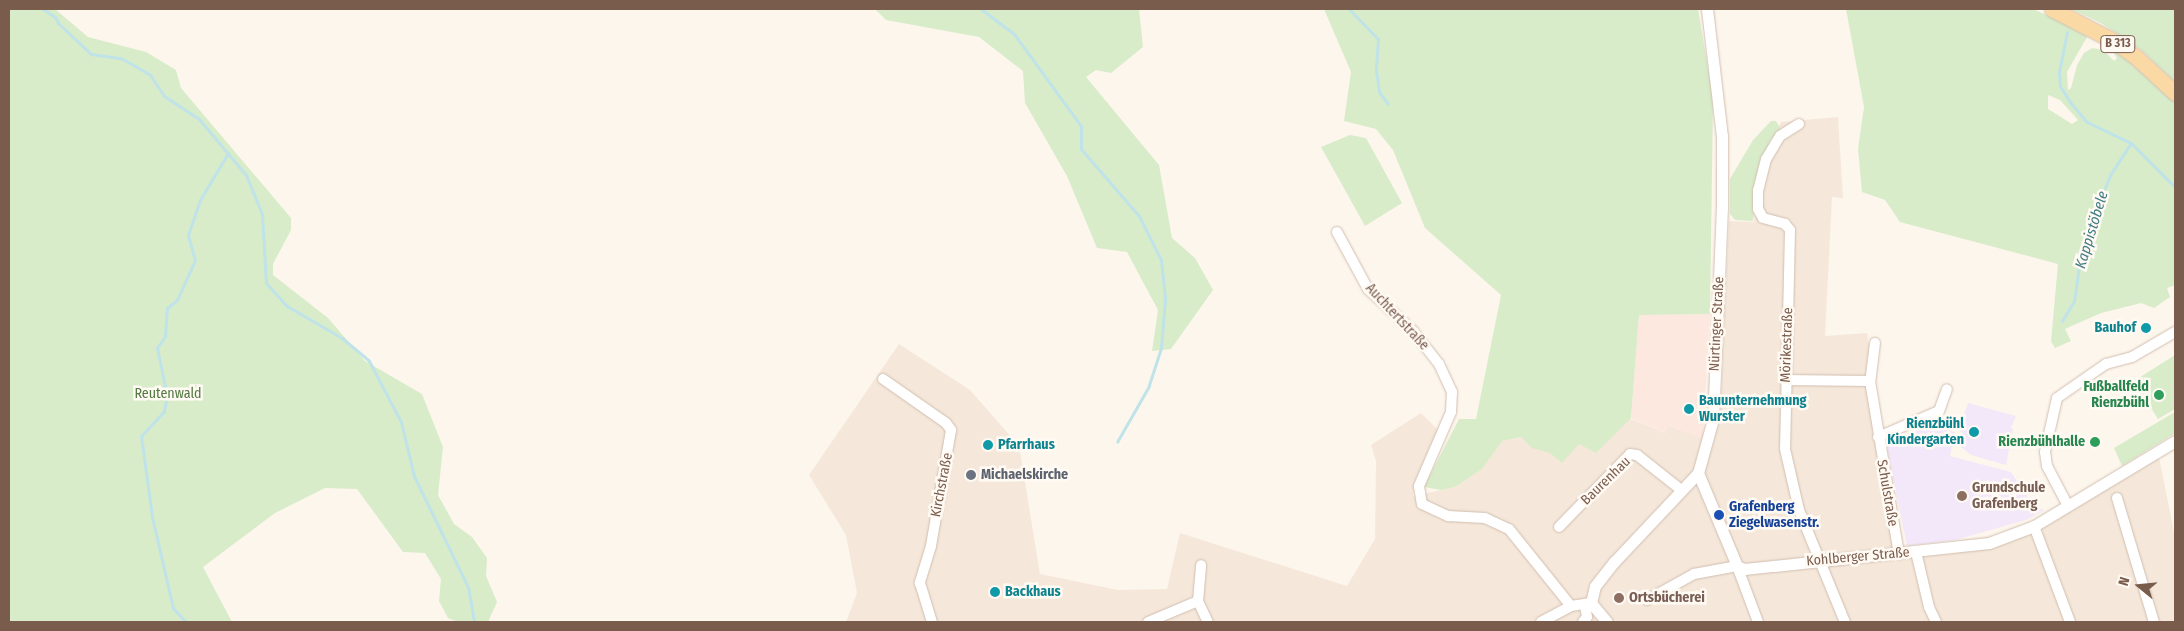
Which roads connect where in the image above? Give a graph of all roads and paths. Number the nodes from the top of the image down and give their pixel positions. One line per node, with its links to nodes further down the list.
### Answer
1 (1706, 9): 14 (street, Nürtinger Straße)
2 (2052, 9): 3 (main road, B 313)
3 (2175, 93)
4 (1799, 124): 9 (street, Mörikestraße)
5 (1337, 232): 28 (street, Auchtertstraße)
6 (2175, 332): 17 (street)
7 (1875, 343): 10 (street, Schulstraße)
8 (883, 379): 29 (street, Kirchstraße)
9 (1786, 380): 10 (street); 22 (street, Mörikestraße)
10 (1870, 381): 12 (street, Schulstraße)
11 (1947, 389): 12 (street)
12 (1878, 437): 21 (street, Schulstraße)
13 (2175, 441): 17 (street, Kohlberger Straße)
14 (1698, 472): 15 (street); 24 (street)
15 (1680, 489): 19 (street, Baurenhau); 27 (street)
16 (2117, 498): 39 (street)
17 (2068, 506): 18 (street, Kohlberger Straße)
18 (2034, 526): 20 (street, Kohlberger Straße); 38 (street)
19 (1559, 527)
20 (1916, 552): 21 (street, Kohlberger Straße); 37 (street)
21 (1898, 554): 22 (street, Kohlberger Straße)
22 (1820, 561): 24 (street, Kohlberger Straße); 36 (street, Mörikestraße)
23 (1201, 565): 26 (street)
24 (1737, 566): 25 (street, Kohlberger Straße); 35 (street)
25 (1647, 600)
26 (1198, 601): 30 (street); 31 (street)
27 (1588, 605): 28 (street); 33 (street); 34 (street)
28 (1571, 606): 32 (street)
29 (932, 622)
30 (1148, 622)
31 (1208, 622)
32 (1541, 622)
33 (1583, 622)
34 (1607, 622)
35 (1758, 622)
36 (1845, 622)
37 (1936, 622)
38 (2070, 622)
39 (2154, 622)

